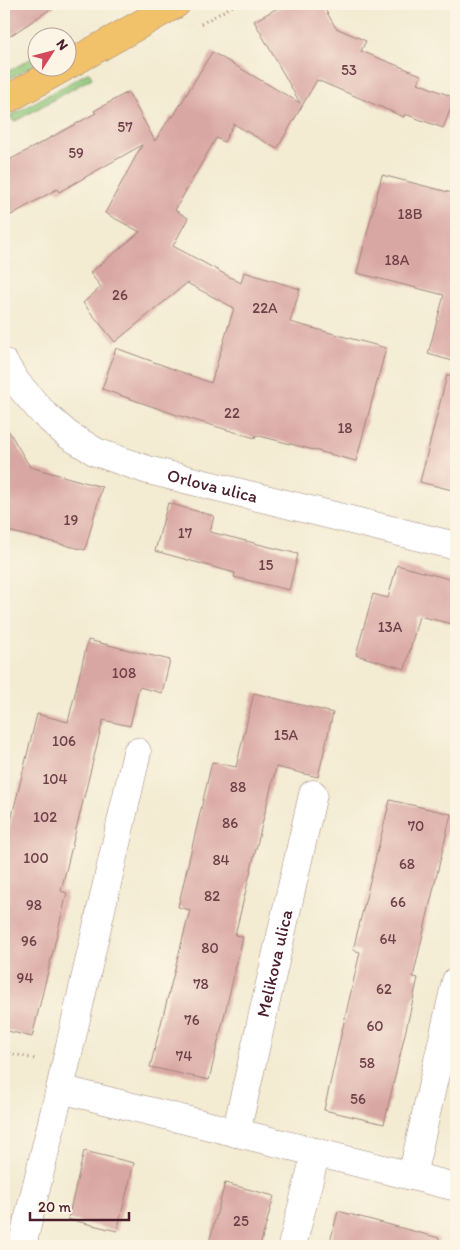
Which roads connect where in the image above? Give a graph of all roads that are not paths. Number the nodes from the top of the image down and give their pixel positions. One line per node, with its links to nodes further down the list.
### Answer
1 (176, 4): 2 (main road)
2 (78, 59)
3 (45, 78): 4 (main road)
4 (4, 101)
5 (4, 363): 6 (street, Orlova ulica)
6 (456, 546)
7 (137, 752): 10 (street)
8 (313, 794): 11 (street, Melikova ulica)
9 (456, 981): 13 (street)
10 (60, 1089): 11 (street); 15 (street)
11 (236, 1133): 12 (street)
12 (316, 1152): 13 (street); 16 (street)
13 (412, 1176): 14 (street)
14 (456, 1187)
15 (22, 1246)
16 (292, 1246)

